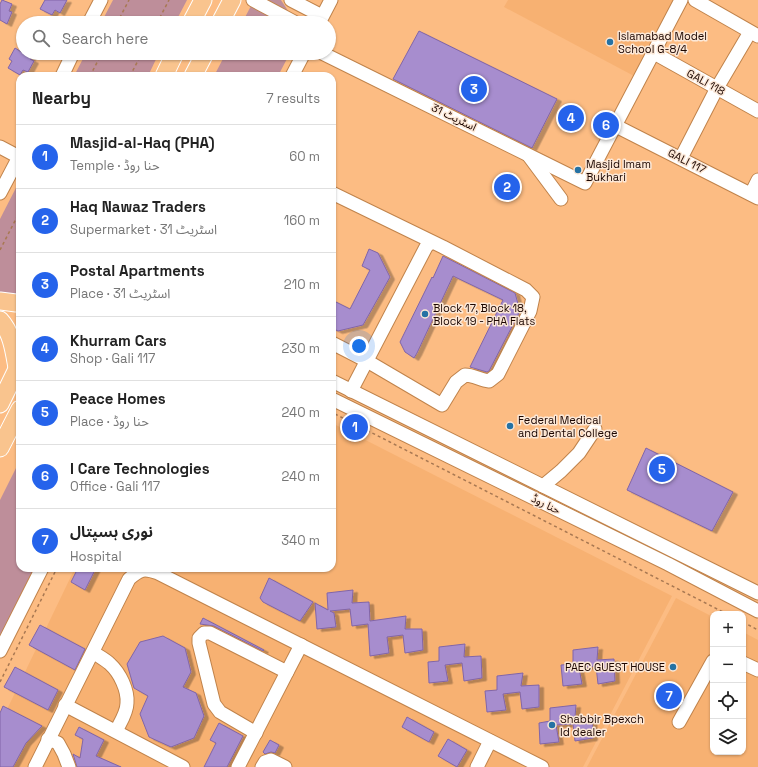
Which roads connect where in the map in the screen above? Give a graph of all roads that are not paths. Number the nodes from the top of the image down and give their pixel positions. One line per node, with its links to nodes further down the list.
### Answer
1 (101, 0): 9 (street)
2 (202, 0): 10 (main road)
3 (232, 0): 11 (main road)
4 (254, 0): 12 (street)
5 (291, 0): 13 (street)
6 (331, 0): 14 (street)
7 (681, 0): 16 (street)
8 (695, 0): 15 (street)
9 (93, 16)
10 (194, 16)
11 (224, 16)
12 (283, 16)
13 (315, 16)
14 (323, 16)
15 (754, 34): 26 (street)
16 (654, 53): 26 (street, GALI 118); 28 (street)
17 (70, 60): 22 (street)
18 (172, 60): 23 (main road)
19 (201, 60): 24 (main road)
20 (300, 60): 25 (street)
21 (336, 60): 30 (street, اسٹریٹ 31)
22 (64, 72)
23 (166, 72)
24 (195, 72)
25 (294, 72)
26 (717, 88): 27 (street, GALI 118); 32 (street)
27 (758, 111)
28 (616, 126): 30 (street, اسٹریٹ 31); 32 (street, GALI 117)
29 (0, 147): 31 (street)
30 (527, 153): 38 (street)
31 (16, 155)
32 (681, 158): 37 (street, GALI 117)
33 (16, 162): 35 (street)
34 (758, 180): 37 (street)
35 (0, 194)
36 (336, 195): 39 (street)
37 (754, 196)
38 (561, 199)
39 (431, 242): 45 (street); 45 (street)
40 (0, 301): 41 (main road)
41 (16, 303)
42 (0, 320): 44 (main road)
43 (336, 345): 45 (street)
44 (16, 355)
45 (367, 361): 48 (street)
46 (16, 372): 50 (main road)
47 (336, 383): 48 (street, حنا روڈ)
48 (351, 391): 54 (street, حنا روڈ)
49 (336, 401): 56 (street, حنا روڈ)
50 (0, 404)
51 (16, 417): 53 (main road)
52 (595, 429): 55 (street)
53 (0, 448)
54 (519, 474): 55 (street, حنا روڈ); 56 (street)
55 (542, 486): 60 (street, حنا روڈ)
56 (512, 487): 61 (street, حنا روڈ)
57 (40, 572): 63 (street)
58 (137, 572): 64 (street)
59 (154, 572): 62 (street)
60 (758, 593)
61 (758, 611)
62 (301, 645): 68 (street); 74 (street)
63 (0, 651)
64 (93, 652): 69 (street); 71 (street)
65 (746, 664): 67 (street)
66 (710, 666): 70 (street)
67 (758, 670)
68 (287, 672): 72 (street); 72 (street)
69 (65, 705): 71 (street); 73 (street)
70 (679, 722)
71 (116, 732): 77 (street)
72 (256, 733): 78 (street)
73 (48, 739): 75 (street); 76 (street)
74 (490, 741): 81 (street); 82 (street)
75 (35, 767)
76 (69, 767)
77 (183, 767)
78 (238, 767)
79 (262, 767): 80 (street)
80 (285, 767)
81 (477, 767)
82 (542, 767)

